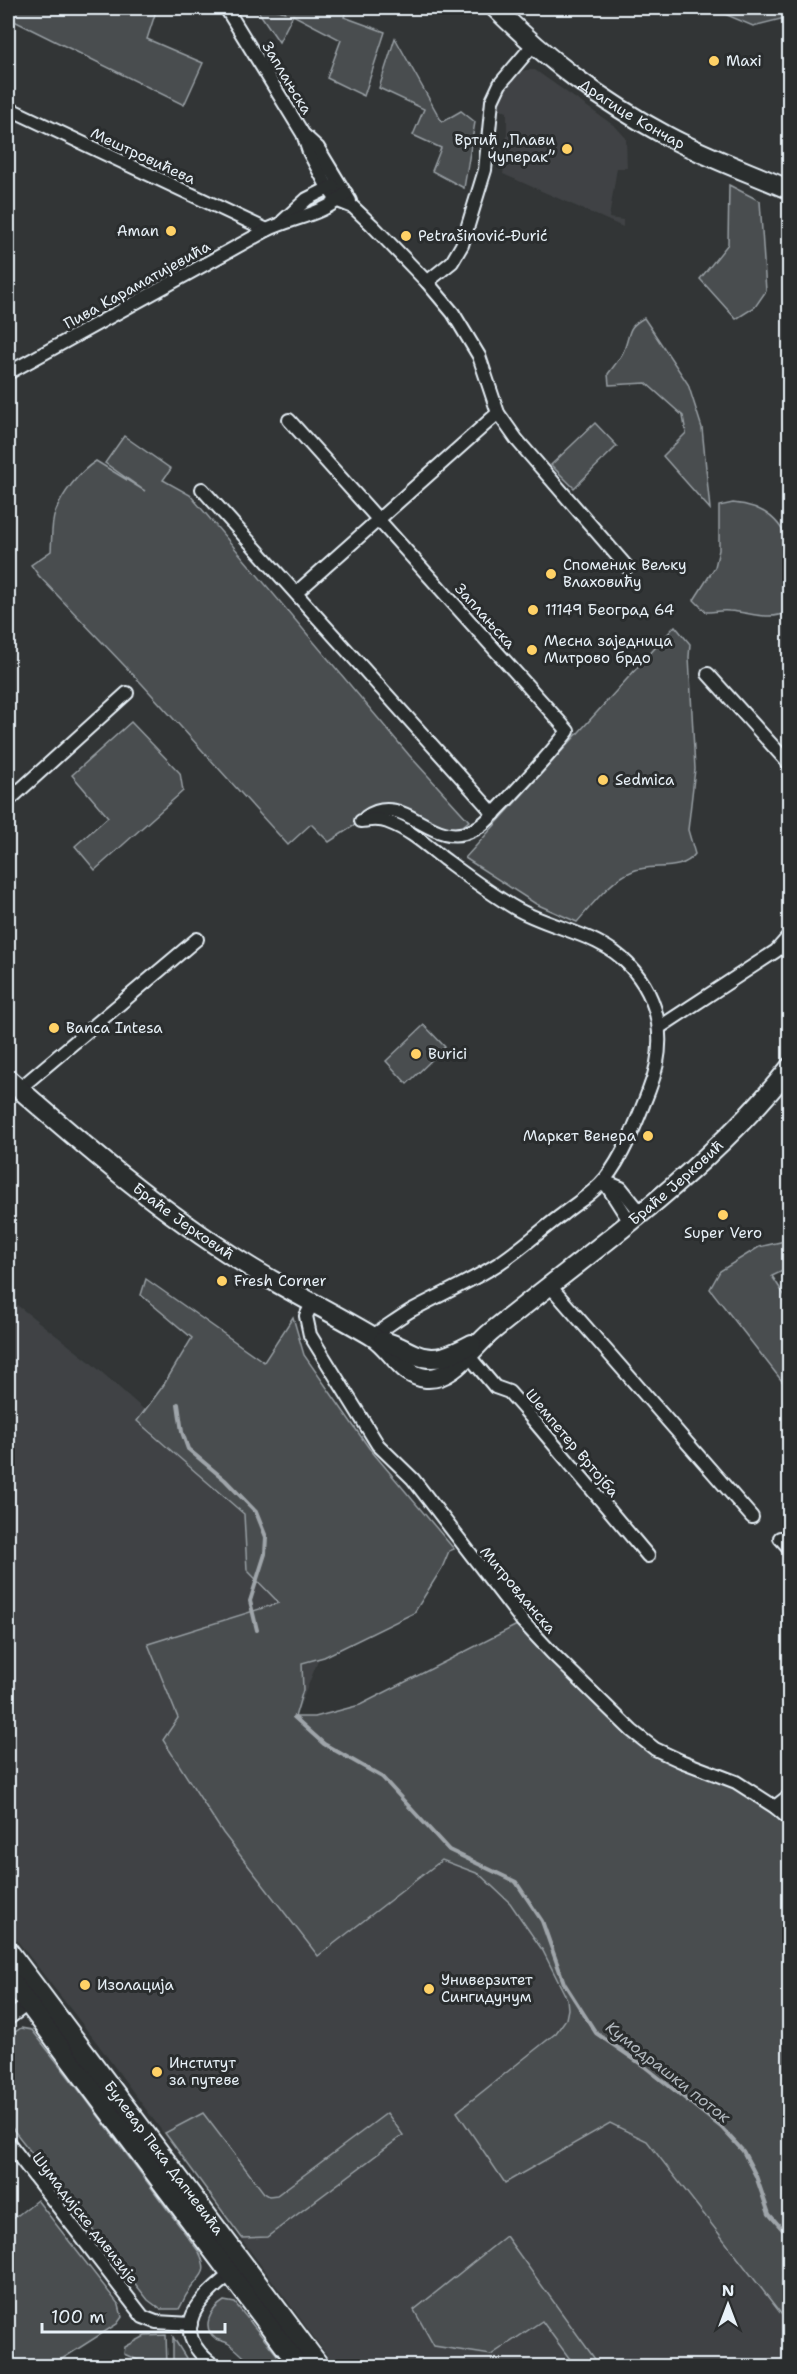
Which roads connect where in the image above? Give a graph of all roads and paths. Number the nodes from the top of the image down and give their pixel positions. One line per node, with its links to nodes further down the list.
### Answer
1 (226, 8): 6 (street, Заплањска)
2 (495, 8): 3 (main road, Драгице Кончар)
3 (533, 45): 5 (main road, Драгице Кончар); 8 (street)
4 (8, 108): 7 (street, Мештровићева)
5 (789, 190)
6 (338, 191): 7 (street, Пива Караматијевића); 8 (street, Заплањска)
7 (267, 230): 9 (street, Пива Караматијевића)
8 (428, 282): 10 (street, Заплањска)
9 (8, 373)
10 (498, 413): 13 (street); 14 (street, Заплањска)
11 (289, 420): 13 (street, Заплањска)
12 (202, 489): 15 (street)
13 (378, 520): 15 (street); 20 (street, Заплањска)
14 (627, 567)
15 (296, 593): 20 (street)
16 (708, 674): 18 (street)
17 (128, 693): 19 (street)
18 (789, 765)
19 (8, 801)
20 (494, 814): 23 (street)
21 (789, 935): 23 (street)
22 (197, 939): 25 (street)
23 (660, 1027): 26 (street)
24 (789, 1067): 27 (main road, Браће Јерковић)
25 (13, 1084): 29 (main road, Браће Јерковић)
26 (604, 1180): 27 (street); 31 (street)
27 (635, 1217): 28 (main road, Браће Јерковић)
28 (549, 1286): 30 (main road, Браће Јерковић); 33 (street)
29 (312, 1304): 31 (main road, Браће Јерковић); 38 (street, Митровданска)
30 (487, 1336): 31 (main road, Браће Јерковић); 32 (main road, Браће Јерковић)
31 (375, 1338): 32 (main road, Браће Јерковић)
32 (468, 1355): 36 (street, Шемпетер Вртојба)
33 (752, 1516)
34 (780, 1538): 35 (street)
35 (789, 1549)
36 (648, 1556)
37 (789, 1796): 38 (street)
38 (775, 1807): 39 (street, Митровданска)
39 (789, 1820)
40 (8, 1950): 42 (main road, Булевар Пека Дапчевића)
41 (8, 1977): 42 (main road, Булевар Пека Дапчевића)
42 (35, 2000): 43 (street); 45 (main road, Булевар Пека Дапчевића)
43 (8, 2019)
44 (8, 2142): 46 (street, Шумадијске дивизије)
45 (237, 2269): 46 (street); 48 (main road, Булевар Пека Дапчевића); 49 (main road, Булевар Пека Дапчевића)
46 (191, 2325): 47 (street)
47 (215, 2367)
48 (299, 2367)
49 (320, 2367)

